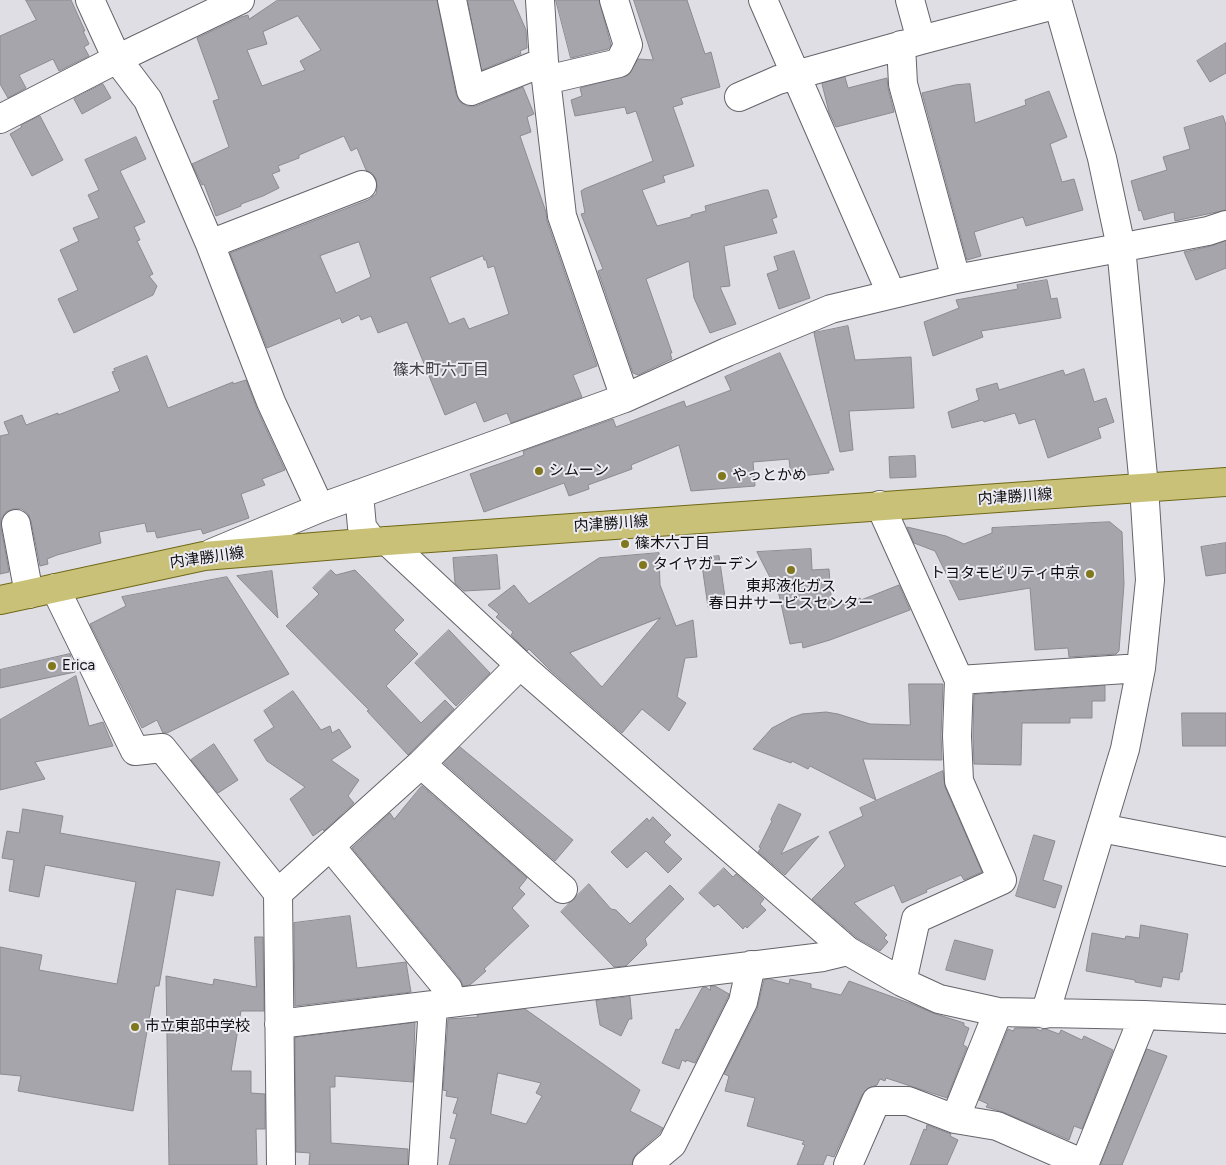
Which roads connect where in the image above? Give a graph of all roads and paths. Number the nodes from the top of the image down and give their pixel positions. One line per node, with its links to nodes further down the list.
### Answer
1 (90, 0): 10 (street)
2 (240, 0): 10 (street)
3 (452, 0): 11 (street)
4 (540, 0): 11 (street)
5 (614, 0): 11 (street)
6 (763, 0): 12 (street)
7 (910, 0): 9 (street)
8 (1057, 2): 9 (street); 18 (street)
9 (911, 43): 12 (street); 19 (street)
10 (116, 59): 14 (street); 17 (street)
11 (545, 71): 21 (street)
12 (796, 75): 13 (street); 20 (street)
13 (739, 97)
14 (0, 119)
15 (362, 185): 17 (street)
16 (1226, 225): 18 (street)
17 (210, 244): 26 (street)
18 (1121, 247): 19 (street); 23 (street)
19 (956, 279): 20 (street)
20 (891, 293): 21 (street)
21 (625, 398): 24 (street)
22 (1226, 482): 23 (main road, 内津勝川線)
23 (1144, 488): 25 (main road, 内津勝川線); 33 (street)
24 (359, 494): 26 (street); 28 (street)
25 (880, 505): 28 (main road, 内津勝川線); 34 (street)
26 (320, 508): 29 (street)
27 (16, 524): 30 (street)
28 (380, 541): 29 (main road, 内津勝川線); 32 (street)
29 (204, 556): 30 (main road, 内津勝川線)
30 (42, 591): 31 (main road, 内津勝川線); 40 (street)
31 (0, 600)
32 (520, 665): 35 (street); 41 (street)
33 (1141, 668): 34 (street); 36 (street)
34 (959, 680): 43 (street)
35 (421, 764): 37 (street); 39 (street)
36 (1101, 828): 38 (street); 46 (street)
37 (331, 847): 40 (street); 44 (street)
38 (1226, 852)
39 (564, 889)
40 (278, 893): 49 (street)
41 (848, 951): 42 (street); 43 (street)
42 (751, 965): 44 (street); 54 (street)
43 (902, 982): 45 (street)
44 (442, 1004): 49 (street); 53 (street)
45 (998, 1012): 46 (street); 50 (street)
46 (1045, 1014): 47 (street)
47 (1144, 1015): 48 (street); 51 (street)
48 (1226, 1018)
49 (278, 1024): 52 (street)
50 (955, 1119): 51 (street); 55 (street)
51 (1084, 1164)
52 (281, 1165)
53 (423, 1165)
54 (647, 1165)
55 (848, 1165)

